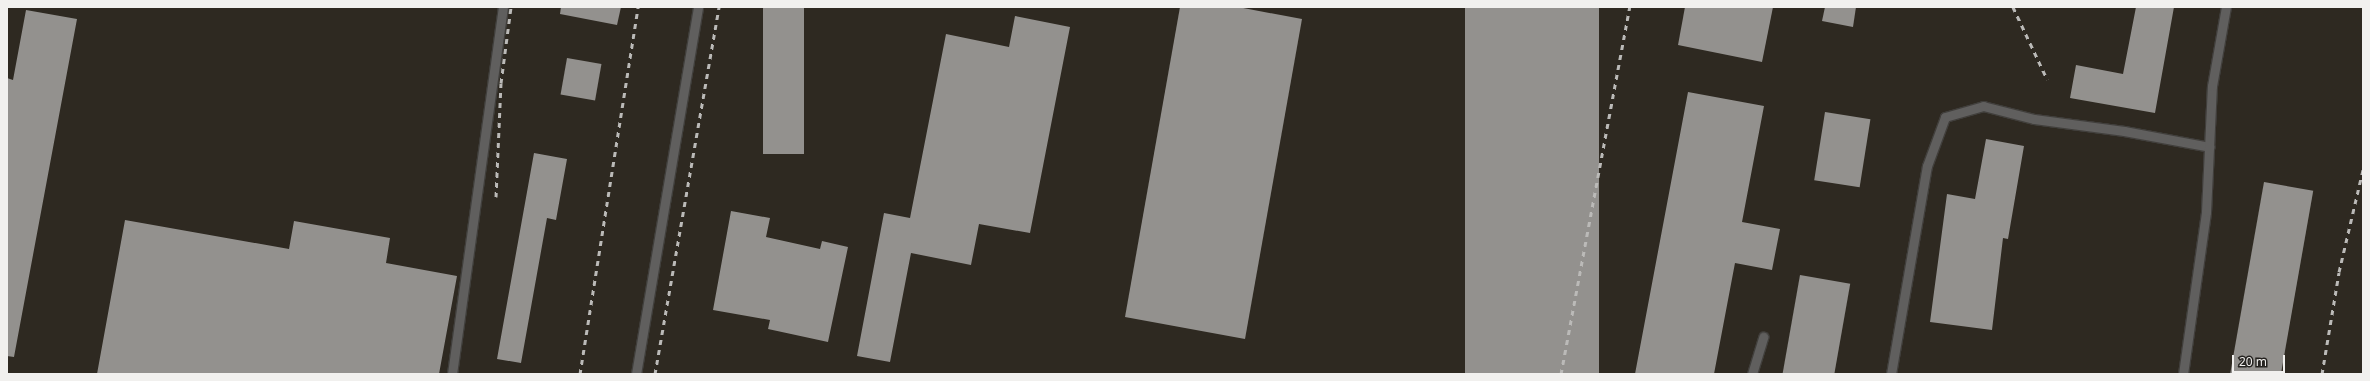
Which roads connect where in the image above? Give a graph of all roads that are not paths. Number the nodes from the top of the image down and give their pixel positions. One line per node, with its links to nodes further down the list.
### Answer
1 (502, 7): 6 (lane)
2 (698, 7): 7 (lane)
3 (2226, 7): 4 (lane)
4 (2210, 147): 9 (lane); 10 (lane)
5 (1762, 337): 8 (lane)
6 (452, 374)
7 (636, 374)
8 (1752, 374)
9 (1891, 374)
10 (2183, 374)

